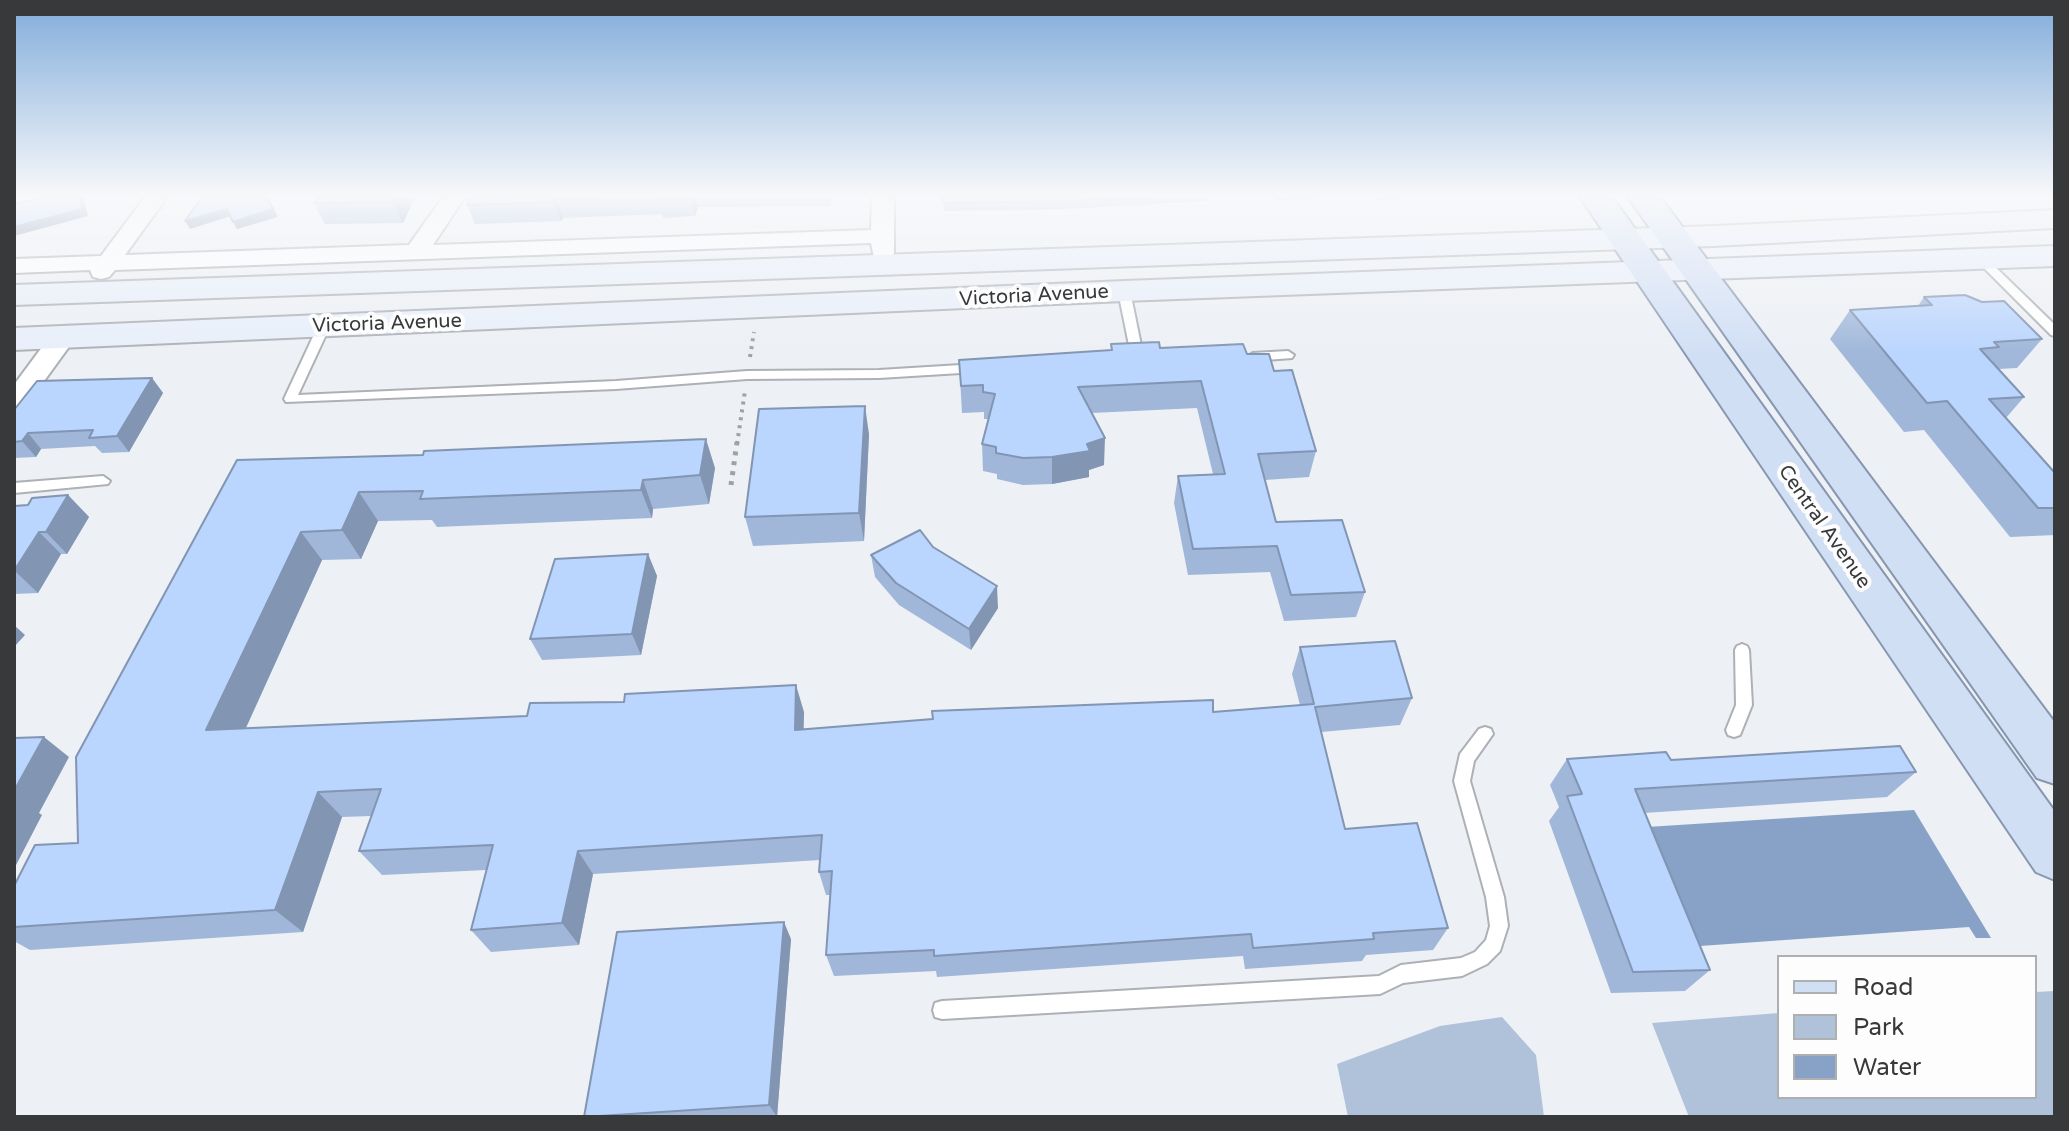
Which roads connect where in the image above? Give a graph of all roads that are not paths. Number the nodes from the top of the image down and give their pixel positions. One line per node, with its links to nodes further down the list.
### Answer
1 (118, 250): 10 (street)
2 (882, 250): 6 (street); 7 (main road, Victoria Avenue); 13 (main road, Victoria Avenue)
3 (1656, 250): 7 (main road, Central Avenue)
4 (1660, 250): 7 (main road, Central Avenue)
5 (1709, 250): 7 (main road, Victoria Avenue)
6 (416, 252): 10 (street)
7 (1661, 254): 9 (main road, Victoria Avenue); 12 (main road, Victoria Avenue); 31 (main road, Central Avenue); 32 (main road, Central Avenue)
8 (2052, 259): 9 (main road, Victoria Avenue)
9 (1982, 260): 16 (lane)
10 (108, 263): 11 (street); 13 (street)
11 (14, 266)
12 (1124, 291): 15 (main road, Victoria Avenue); 21 (lane)
13 (85, 292): 14 (main road, Victoria Avenue)
14 (14, 295)
15 (324, 326): 17 (main road, Victoria Avenue); 24 (lane)
16 (2055, 332)
17 (63, 337): 18 (main road, Victoria Avenue); 25 (street)
18 (15, 340)
19 (1288, 355): 20 (lane)
20 (1243, 357)
21 (1138, 360): 22 (lane); 23 (lane)
22 (1153, 360)
23 (1123, 361)
24 (987, 368)
25 (14, 404)
26 (103, 481): 27 (lane)
27 (14, 488)
28 (1742, 650): 29 (lane)
29 (1734, 730)
30 (1485, 734): 33 (lane)
31 (2055, 762)
32 (2055, 855)
33 (942, 1010)

